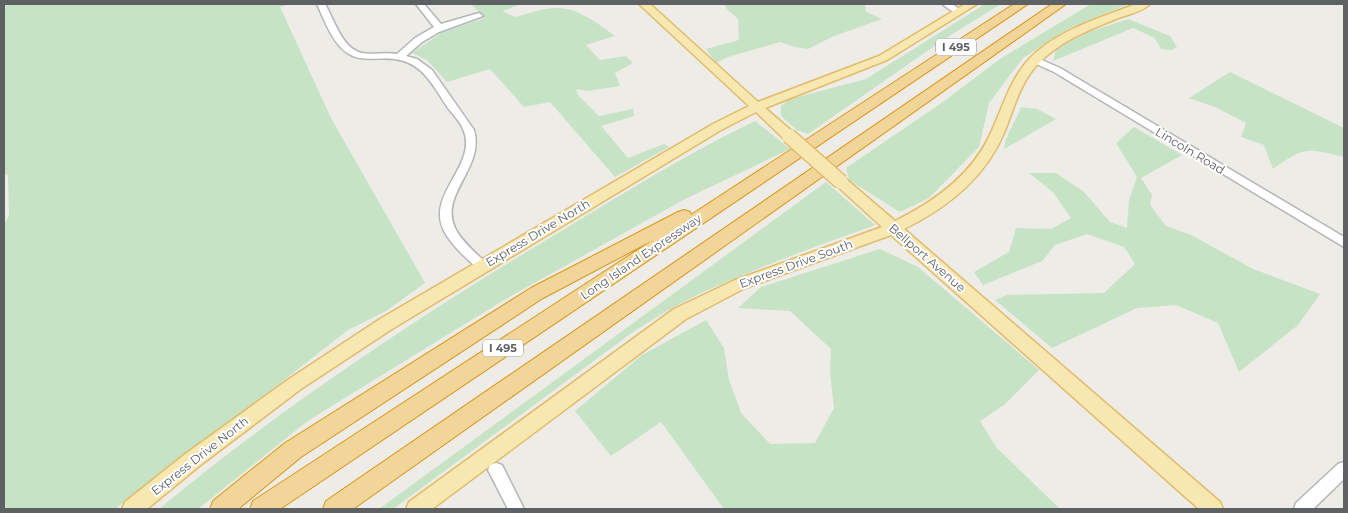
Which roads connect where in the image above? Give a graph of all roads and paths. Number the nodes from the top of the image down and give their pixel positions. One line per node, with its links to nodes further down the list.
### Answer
1 (321, 4): 14 (street)
2 (420, 4): 13 (street)
3 (644, 4): 16 (main road, Bellport Avenue)
4 (946, 4): 10 (street)
5 (972, 4): 10 (main road, Express Drive North)
6 (1022, 4): 17 (highway, Long Island Expressway / I 495)
7 (1060, 4): 12 (highway, I 495)
8 (1072, 4): 12 (highway)
9 (1145, 4): 15 (main road, Express Drive South)
10 (959, 12): 16 (main road, Express Drive North)
11 (479, 16): 13 (street)
12 (1028, 26): 26 (highway, I 495)
13 (439, 27): 14 (street)
14 (399, 57): 20 (street)
15 (1035, 60): 18 (main road, Express Drive South); 19 (street, Lincoln Road)
16 (757, 107): 18 (main road, Bellport Avenue, bridge); 20 (main road, Express Drive North)
17 (746, 187): 24 (highway); 25 (highway, Long Island Expressway / I 495)
18 (894, 228): 27 (main road, Express Drive South); 29 (main road, Bellport Avenue)
19 (1344, 243)
20 (482, 266): 23 (main road, Express Drive North)
21 (1344, 468): 30 (street)
22 (496, 470): 28 (street)
23 (132, 509)
24 (221, 509)
25 (261, 509)
26 (334, 509)
27 (416, 509)
28 (516, 509)
29 (1214, 509)
30 (1302, 509)

